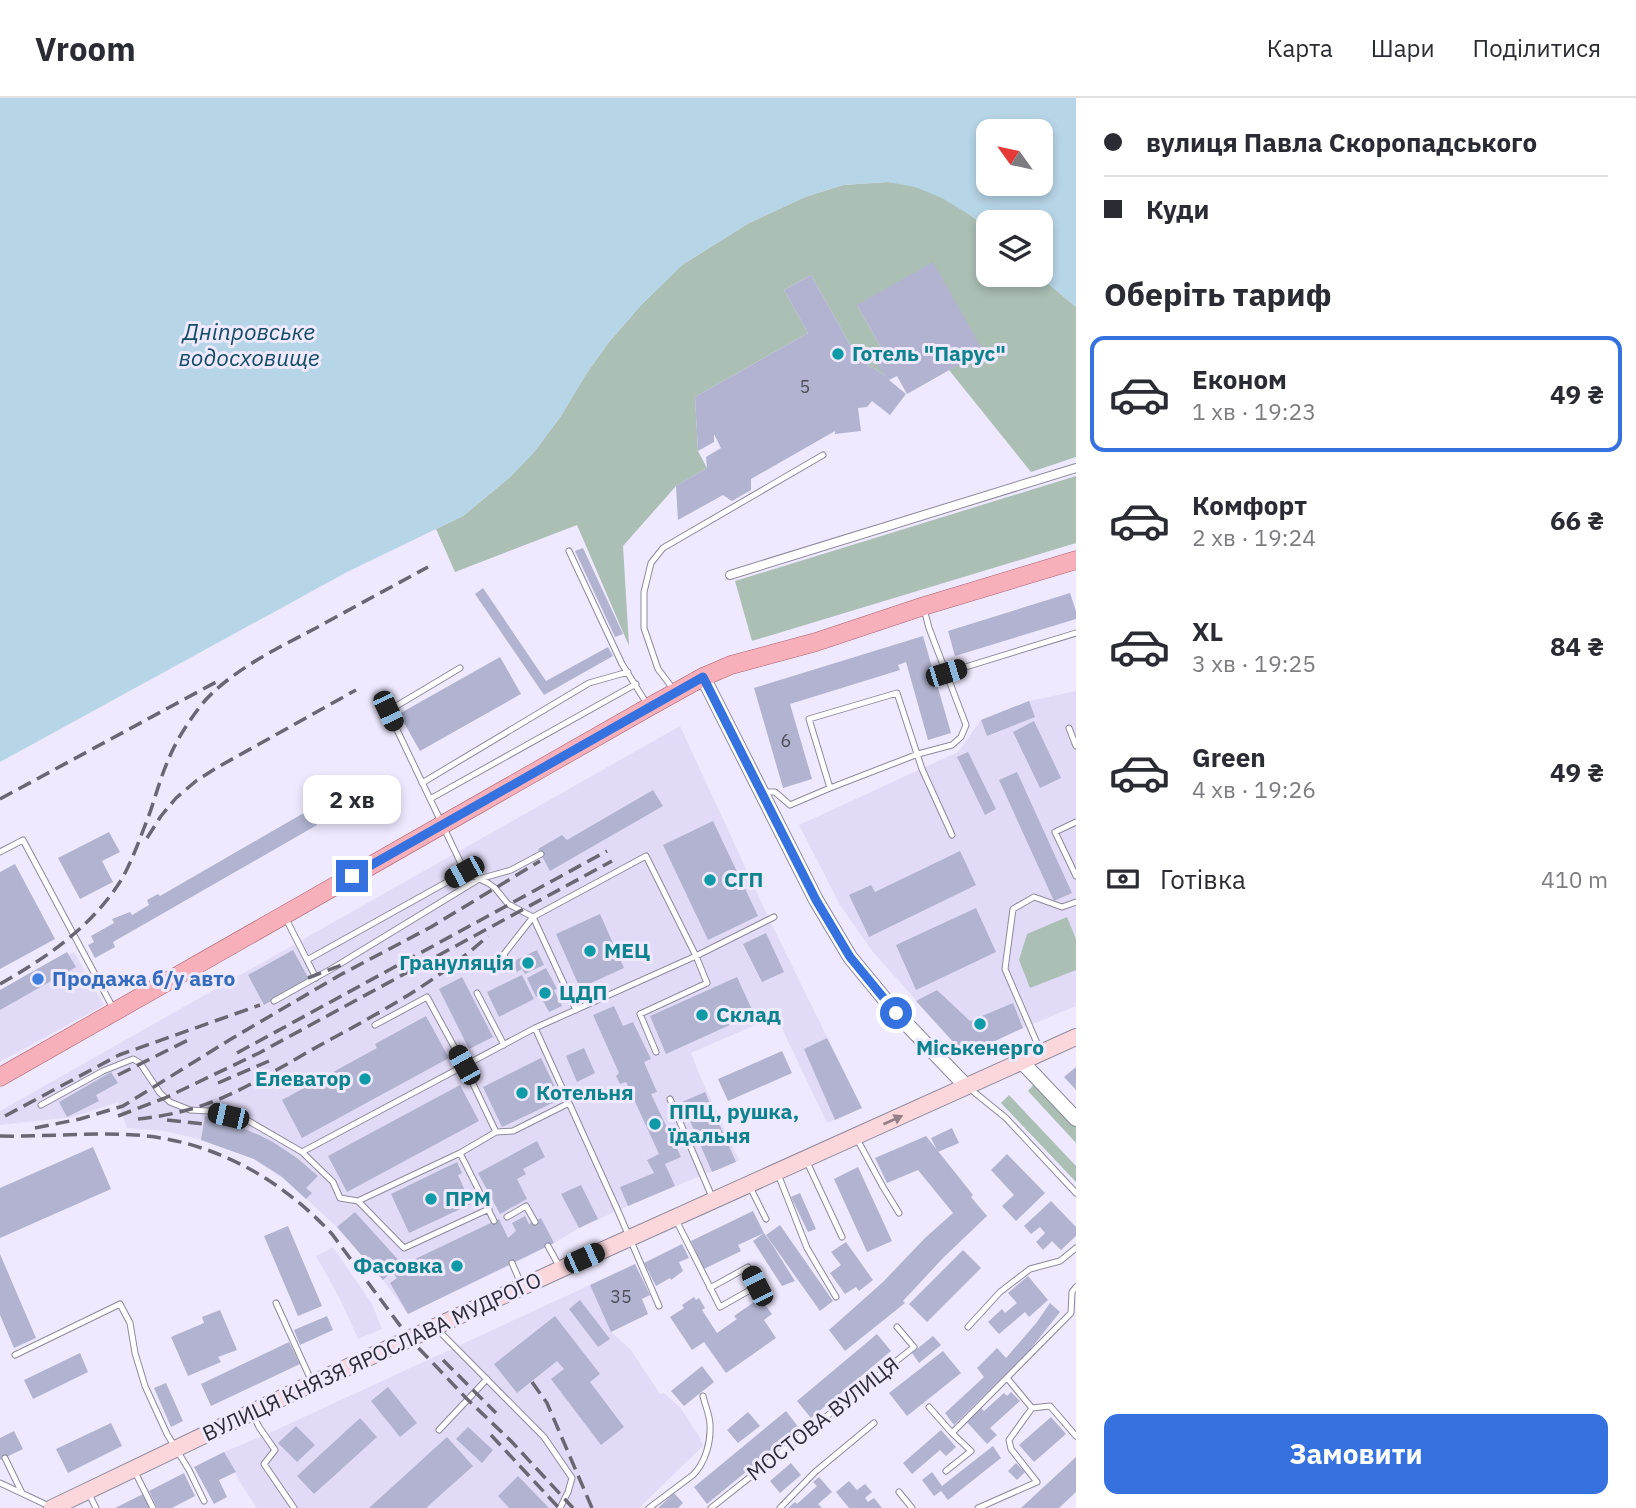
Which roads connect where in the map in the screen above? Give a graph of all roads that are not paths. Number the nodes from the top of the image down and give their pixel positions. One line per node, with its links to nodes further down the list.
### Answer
1 (823, 454): 13 (lane)
2 (1076, 468): 5 (street)
3 (569, 551): 9 (lane)
4 (1076, 561): 6 (main road)
5 (730, 575)
6 (924, 606): 10 (lane); 11 (main road)
7 (1076, 633): 10 (lane)
8 (460, 668): 18 (lane)
9 (628, 672): 12 (lane); 18 (lane)
10 (946, 673): 17 (lane)
11 (703, 677): 13 (main road); 20 (street)
12 (636, 684): 14 (lane); 21 (lane)
13 (676, 692): 14 (main road)
14 (649, 707): 23 (main road)
15 (1069, 728): 16 (lane)
16 (1076, 746)
17 (918, 754): 19 (lane); 19 (lane); 24 (lane)
18 (422, 783): 21 (lane)
19 (830, 788): 20 (lane)
20 (763, 792): 51 (street)
21 (430, 799): 23 (lane)
22 (1076, 822): 28 (lane)
23 (442, 825): 27 (lane); 31 (main road)
24 (952, 835)
25 (0, 852): 41 (lane)
26 (541, 854): 29 (lane)
27 (464, 872): 29 (lane); 35 (lane)
28 (1076, 876)
29 (480, 879): 32 (lane); 37 (lane)
30 (1076, 902): 47 (lane)
31 (284, 914): 35 (lane); 41 (main road)
32 (533, 917): 34 (lane); 36 (lane); 40 (lane)
33 (774, 917): 34 (lane)
34 (696, 956): 40 (lane); 46 (lane)
35 (307, 960): 37 (lane)
36 (507, 965)
37 (316, 978): 39 (lane)
38 (477, 993): 45 (lane)
39 (274, 1001)
40 (576, 1010): 43 (lane)
41 (115, 1011): 50 (main road)
42 (374, 1025): 49 (lane)
43 (535, 1028): 45 (lane); 53 (lane)
44 (1076, 1037): 47 (main road, ВУЛИЦЯ КНЯЗЯ ЯРОСЛАВА МУДРОГО)
45 (504, 1045): 49 (lane)
46 (656, 1052)
47 (1041, 1053): 48 (main road, ВУЛИЦЯ КНЯЗЯ ЯРОСЛАВА МУДРОГО)
48 (1022, 1062): 51 (main road, ВУЛИЦЯ КНЯЗЯ ЯРОСЛАВА МУДРОГО); 55 (street)
49 (464, 1065): 56 (lane); 58 (lane)
50 (0, 1077)
51 (967, 1087): 57 (main road, ВУЛИЦЯ КНЯЗЯ ЯРОСЛАВА МУДРОГО, one-way to 51); 63 (lane)
52 (670, 1099): 64 (lane)
53 (569, 1103): 56 (lane); 74 (lane)
54 (41, 1105): 58 (lane)
55 (1076, 1119)
56 (496, 1132): 59 (lane)
57 (856, 1136): 60 (main road, ВУЛИЦЯ КНЯЗЯ ЯРОСЛАВА МУДРОГО); 67 (lane)
58 (302, 1152): 65 (lane)
59 (460, 1153): 65 (lane); 66 (lane)
60 (805, 1159): 61 (main road, ВУЛИЦЯ КНЯЗЯ ЯРОСЛАВА МУДРОГО); 73 (lane)
61 (777, 1172): 62 (main road, ВУЛИЦЯ КНЯЗЯ ЯРОСЛАВА МУДРОГО); 82 (lane)
62 (748, 1184): 64 (main road, ВУЛИЦЯ КНЯЗЯ ЯРОСЛАВА МУДРОГО); 70 (lane)
63 (1076, 1193)
64 (714, 1200): 69 (main road, ВУЛИЦЯ КНЯЗЯ ЯРОСЛАВА МУДРОГО)
65 (358, 1201): 66 (lane)
66 (489, 1209): 71 (lane)
67 (899, 1213)
68 (507, 1217): 72 (lane)
69 (675, 1217): 74 (main road, ВУЛИЦЯ КНЯЗЯ ЯРОСЛАВА МУДРОГО); 81 (lane)
70 (765, 1219)
71 (494, 1221)
72 (535, 1222)
73 (842, 1237)
74 (630, 1238): 78 (main road, ВУЛИЦЯ КНЯЗЯ ЯРОСЛАВА МУДРОГО); 84 (lane)
75 (548, 1246): 78 (lane)
76 (1076, 1248): 86 (lane)
77 (512, 1264): 79 (lane)
78 (561, 1269): 79 (main road, ВУЛИЦЯ КНЯЗЯ ЯРОСЛАВА МУДРОГО)
79 (523, 1287): 87 (main road, ВУЛИЦЯ КНЯЗЯ ЯРОСЛАВА МУДРОГО)
80 (1076, 1287): 89 (lane)
81 (710, 1288): 81 (lane)
82 (836, 1297)
83 (276, 1303): 91 (lane)
84 (659, 1306)
85 (897, 1327): 115 (lane, МОСТОВА ВУЛИЦЯ)
86 (968, 1327)
87 (436, 1328): 90 (lane); 91 (main road, ВУЛИЦЯ КНЯЗЯ ЯРОСЛАВА МУДРОГО)
88 (15, 1355): 100 (lane)
89 (1007, 1378): 94 (lane); 98 (lane)
90 (487, 1379): 97 (lane); 113 (lane)
91 (313, 1383): 95 (main road, ВУЛИЦЯ КНЯЗЯ ЯРОСЛАВА МУДРОГО)
92 (703, 1396): 114 (lane)
93 (929, 1407): 98 (lane)
94 (1032, 1408): 99 (lane); 118 (lane)
95 (251, 1412): 100 (main road, ВУЛИЦЯ КНЯЗЯ ЯРОСЛАВА МУДРОГО); 112 (lane)
96 (874, 1423): 116 (lane)
97 (439, 1430)
98 (952, 1433): 103 (lane)
99 (1076, 1436)
100 (176, 1448): 102 (main road, ВУЛИЦЯ КНЯЗЯ ЯРОСЛАВА МУДРОГО); 108 (lane)
101 (5, 1458): 107 (lane)
102 (134, 1469): 105 (main road, ВУЛИЦЯ КНЯЗЯ ЯРОСЛАВА МУДРОГО); 111 (lane)
103 (946, 1471)
104 (0, 1483): 107 (lane)
105 (88, 1491): 109 (main road, ВУЛИЦЯ КНЯЗЯ ЯРОСЛАВА МУДРОГО); 110 (lane)
106 (899, 1492): 117 (lane)
107 (22, 1494): 109 (lane)
108 (204, 1501)
109 (53, 1508)
110 (96, 1508)
111 (153, 1508)
112 (294, 1508)
113 (560, 1508)
114 (649, 1508)
115 (711, 1508)
116 (780, 1508)
117 (912, 1508)
118 (978, 1508)

